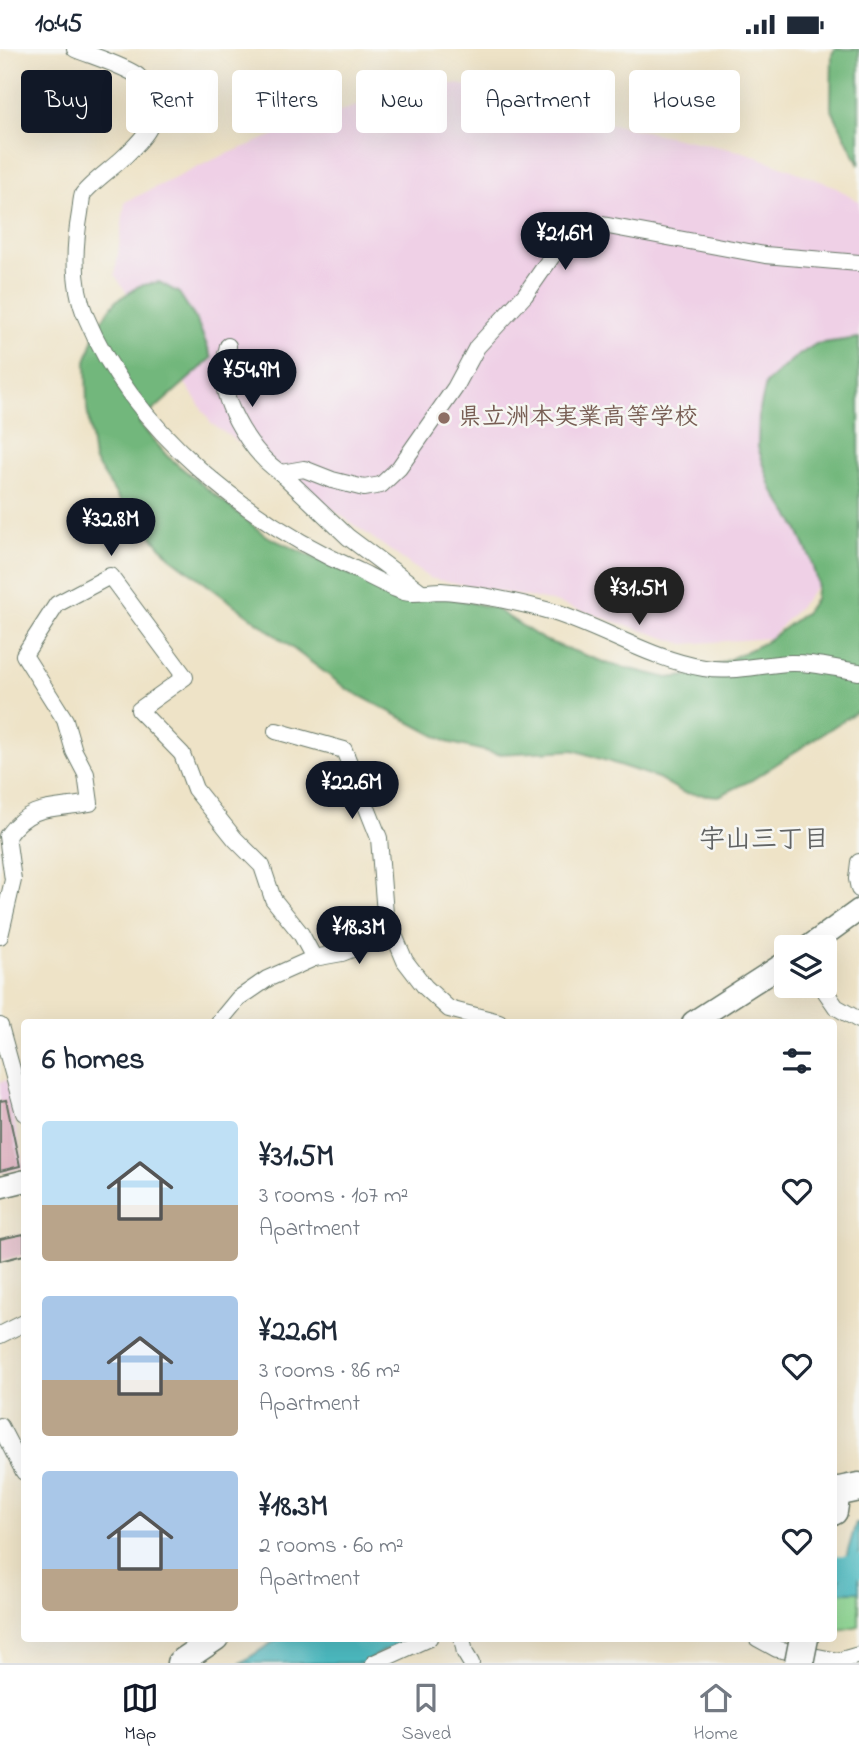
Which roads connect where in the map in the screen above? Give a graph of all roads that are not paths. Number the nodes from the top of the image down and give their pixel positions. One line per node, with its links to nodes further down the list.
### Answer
1 (75, 49): 5 (street)
2 (859, 263): 4 (street)
3 (228, 346): 4 (street)
4 (281, 473): 5 (street)
5 (420, 591): 6 (street)
6 (859, 672)
7 (276, 731): 11 (street)
8 (859, 862): 9 (street)
9 (859, 889)
10 (859, 910): 12 (street)
11 (392, 933): 14 (street); 18 (street)
12 (825, 935)
13 (0, 936): 14 (street)
14 (314, 958): 17 (street)
15 (774, 970): 19 (street)
16 (830, 998): 20 (street)
17 (221, 1019)
18 (487, 1019)
19 (698, 1019)
20 (859, 1020)
21 (0, 1026): 22 (street)
22 (21, 1102)
23 (21, 1182): 24 (street)
24 (0, 1187)
25 (21, 1324): 26 (street)
26 (0, 1335)
27 (0, 1426): 28 (street)
28 (21, 1466)
29 (210, 1642): 36 (main road)
30 (420, 1642): 37 (street)
31 (463, 1642): 38 (street)
32 (764, 1642): 35 (street)
33 (803, 1642): 39 (highway, bridge)
34 (859, 1655): 35 (street)
35 (837, 1662)
36 (179, 1663)
37 (374, 1663)
38 (471, 1663)
39 (799, 1663)

